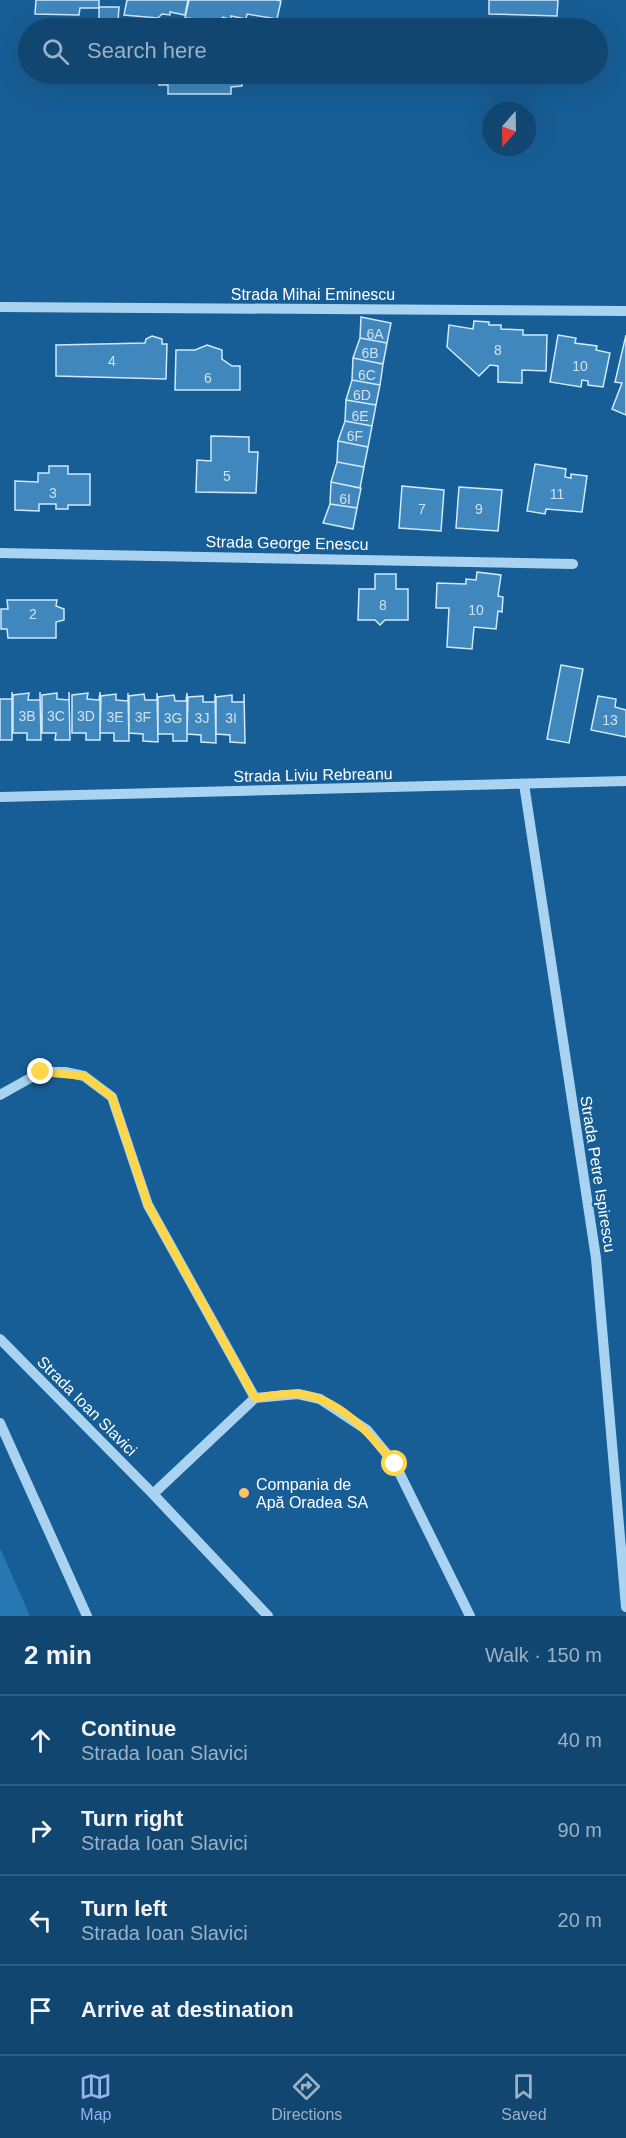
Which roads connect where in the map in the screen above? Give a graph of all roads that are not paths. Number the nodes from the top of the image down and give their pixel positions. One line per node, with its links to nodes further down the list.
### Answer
1 (0, 308): 2 (street, Strada Mihai Eminescu)
2 (626, 311)
3 (0, 553): 4 (street, Strada George Enescu)
4 (573, 564)
5 (626, 782): 6 (street, Strada Liviu Rebreanu)
6 (524, 784): 7 (street, Strada Liviu Rebreanu); 13 (street, Strada Petre Ispirescu)
7 (0, 797)
8 (0, 1095): 10 (street)
9 (0, 1339): 12 (street, Strada Ioan Slavici)
10 (255, 1398): 12 (street); 16 (street)
11 (0, 1423): 14 (street)
12 (153, 1494): 15 (street, Strada Ioan Slavici)
13 (626, 1607)
14 (87, 1616)
15 (268, 1616)
16 (470, 1616)

